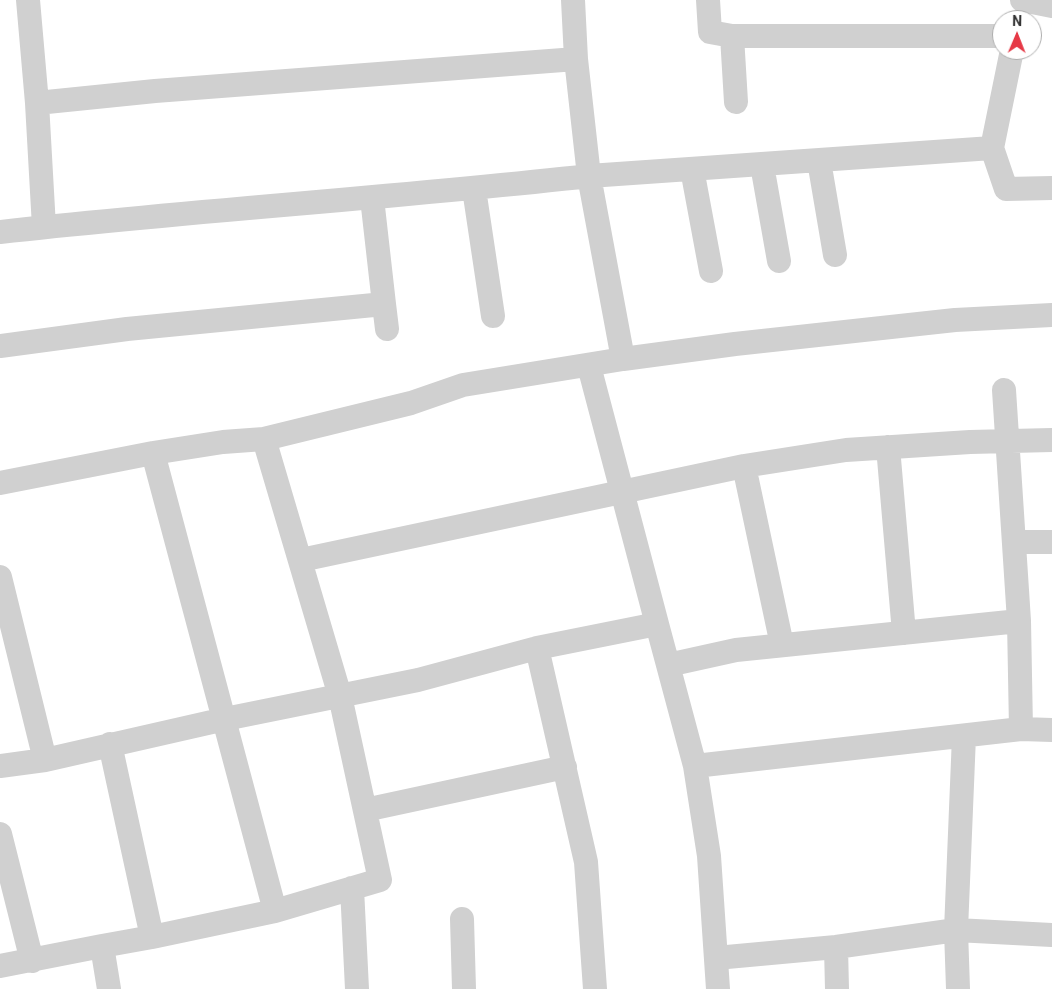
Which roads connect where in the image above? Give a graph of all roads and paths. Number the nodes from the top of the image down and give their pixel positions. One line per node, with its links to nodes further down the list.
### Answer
1 (28, 0): 11 (street)
2 (573, 0): 8 (street)
3 (708, 0): 6 (street)
4 (1022, 0): 5 (street)
5 (1052, 6)
6 (732, 36): 7 (street); 10 (street)
7 (992, 36)
8 (576, 59): 11 (street); 16 (street)
9 (1010, 60): 12 (street)
10 (736, 102)
11 (37, 103): 20 (street)
12 (992, 148): 13 (street); 18 (street)
13 (819, 161): 14 (street); 22 (street)
14 (762, 165): 15 (street); 23 (street)
15 (692, 170): 16 (street); 24 (street)
16 (589, 176): 17 (street); 30 (street)
17 (474, 188): 19 (street); 27 (street)
18 (1052, 188)
19 (372, 198): 20 (street); 25 (street)
20 (44, 227): 21 (street)
21 (0, 232)
22 (834, 255)
23 (779, 260)
24 (710, 271)
25 (384, 304): 28 (street); 29 (street)
26 (1052, 315): 30 (street)
27 (493, 316)
28 (387, 329)
29 (0, 346)
30 (623, 359): 31 (street)
31 (589, 366): 33 (street); 40 (street)
32 (1004, 390): 35 (street)
33 (264, 439): 37 (street); 43 (street)
34 (1052, 440): 35 (street)
35 (1007, 441): 36 (street); 41 (street)
36 (888, 447): 38 (street); 47 (street)
37 (152, 454): 39 (street); 52 (street)
38 (744, 466): 40 (street); 48 (street)
39 (0, 483)
40 (622, 492): 43 (street); 46 (street)
41 (1014, 542): 42 (street); 45 (street)
42 (1052, 542)
43 (301, 560): 51 (street)
44 (0, 577): 57 (street)
45 (1019, 621): 47 (street); 53 (street)
46 (657, 624): 49 (street); 50 (street)
47 (904, 633): 48 (street)
48 (782, 645): 50 (street)
49 (537, 648): 51 (street); 60 (street)
50 (668, 665): 59 (street)
51 (340, 696): 52 (street); 61 (street)
52 (225, 719): 56 (street); 64 (street)
53 (1020, 729): 54 (street); 55 (street)
54 (1052, 730)
55 (964, 736): 59 (street); 66 (street)
56 (110, 744): 57 (street); 68 (street)
57 (45, 760): 58 (street)
58 (0, 766)
59 (695, 766): 71 (street)
60 (565, 767): 61 (street); 77 (street)
61 (365, 810): 63 (street)
62 (0, 834): 72 (street)
63 (352, 888): 64 (street); 75 (street)
64 (275, 911): 68 (street)
65 (462, 919): 76 (street)
66 (956, 930): 67 (street); 70 (street); 80 (street)
67 (1052, 936)
68 (152, 937): 69 (street)
69 (102, 946): 72 (street); 74 (street)
70 (836, 947): 71 (street); 79 (street)
71 (716, 958): 78 (street)
72 (32, 961): 73 (street)
73 (0, 966)
74 (109, 989)
75 (357, 989)
76 (464, 989)
77 (595, 989)
78 (718, 989)
79 (838, 989)
80 (958, 989)

